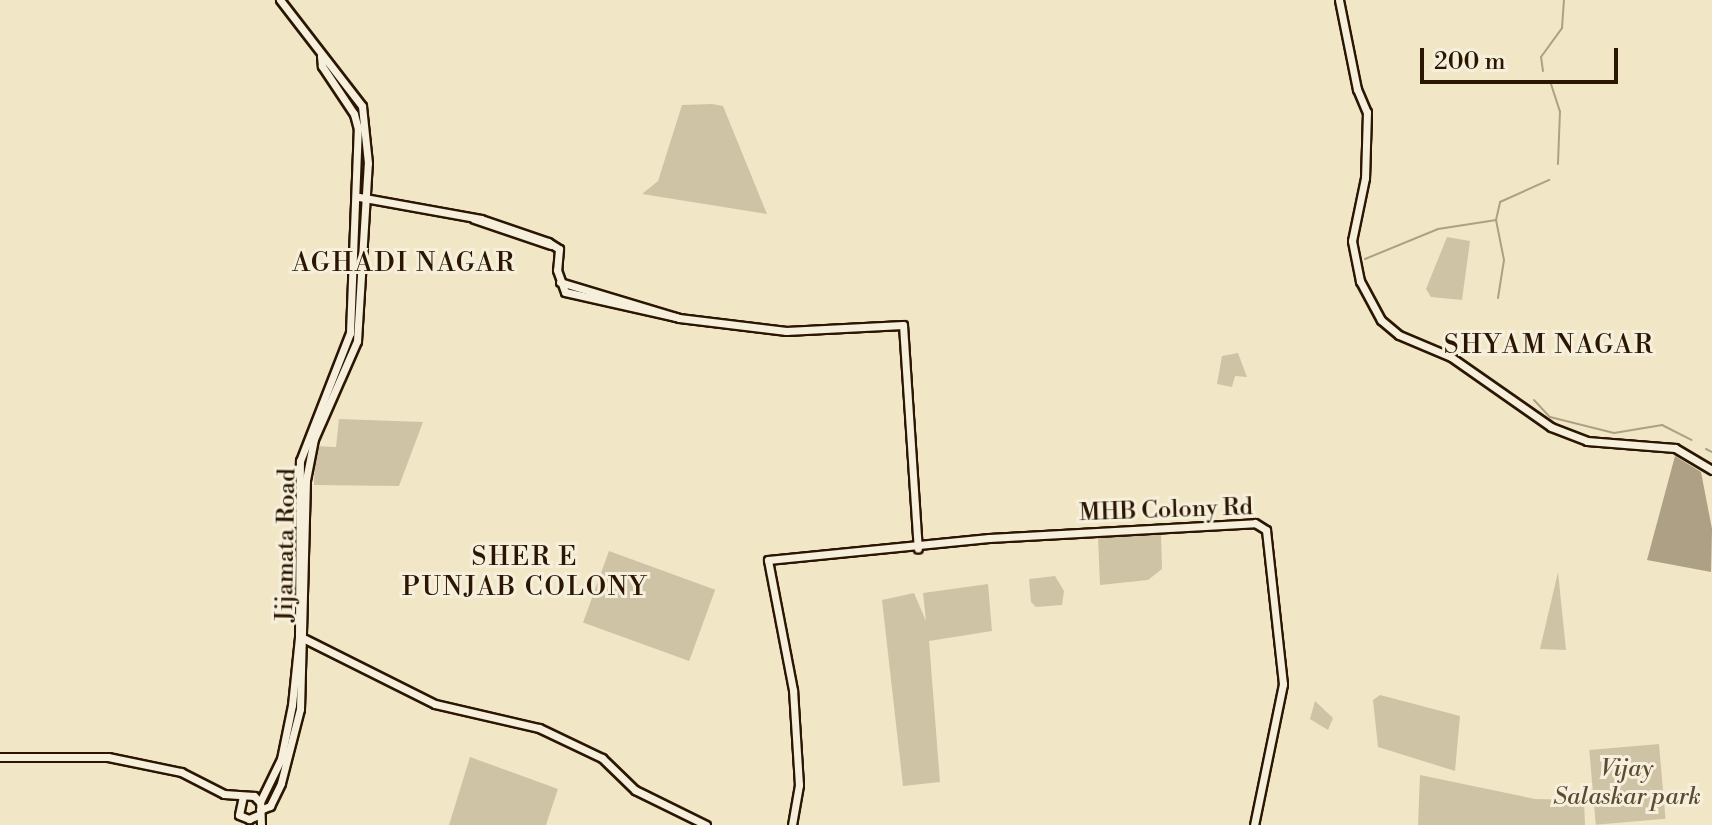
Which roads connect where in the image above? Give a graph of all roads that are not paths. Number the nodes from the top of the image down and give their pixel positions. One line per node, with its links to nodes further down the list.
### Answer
1 (280, 0): 3 (street, Jijamata Road)
2 (1339, 0): 4 (street)
3 (360, 197): 5 (street); 6 (street, Jijamata Road)
4 (1712, 470)
5 (918, 548): 15 (street, MHB Colony Rd); 16 (street, MHB Colony Rd)
6 (302, 638): 10 (street, Jijamata Road); 14 (street)
7 (0, 757): 8 (street)
8 (224, 794): 9 (street); 11 (street)
9 (243, 796): 10 (street); 11 (street)
10 (260, 809): 12 (street); 13 (street)
11 (238, 811): 12 (street)
12 (250, 822)
13 (261, 825)
14 (706, 825)
15 (792, 825)
16 (1254, 825)

